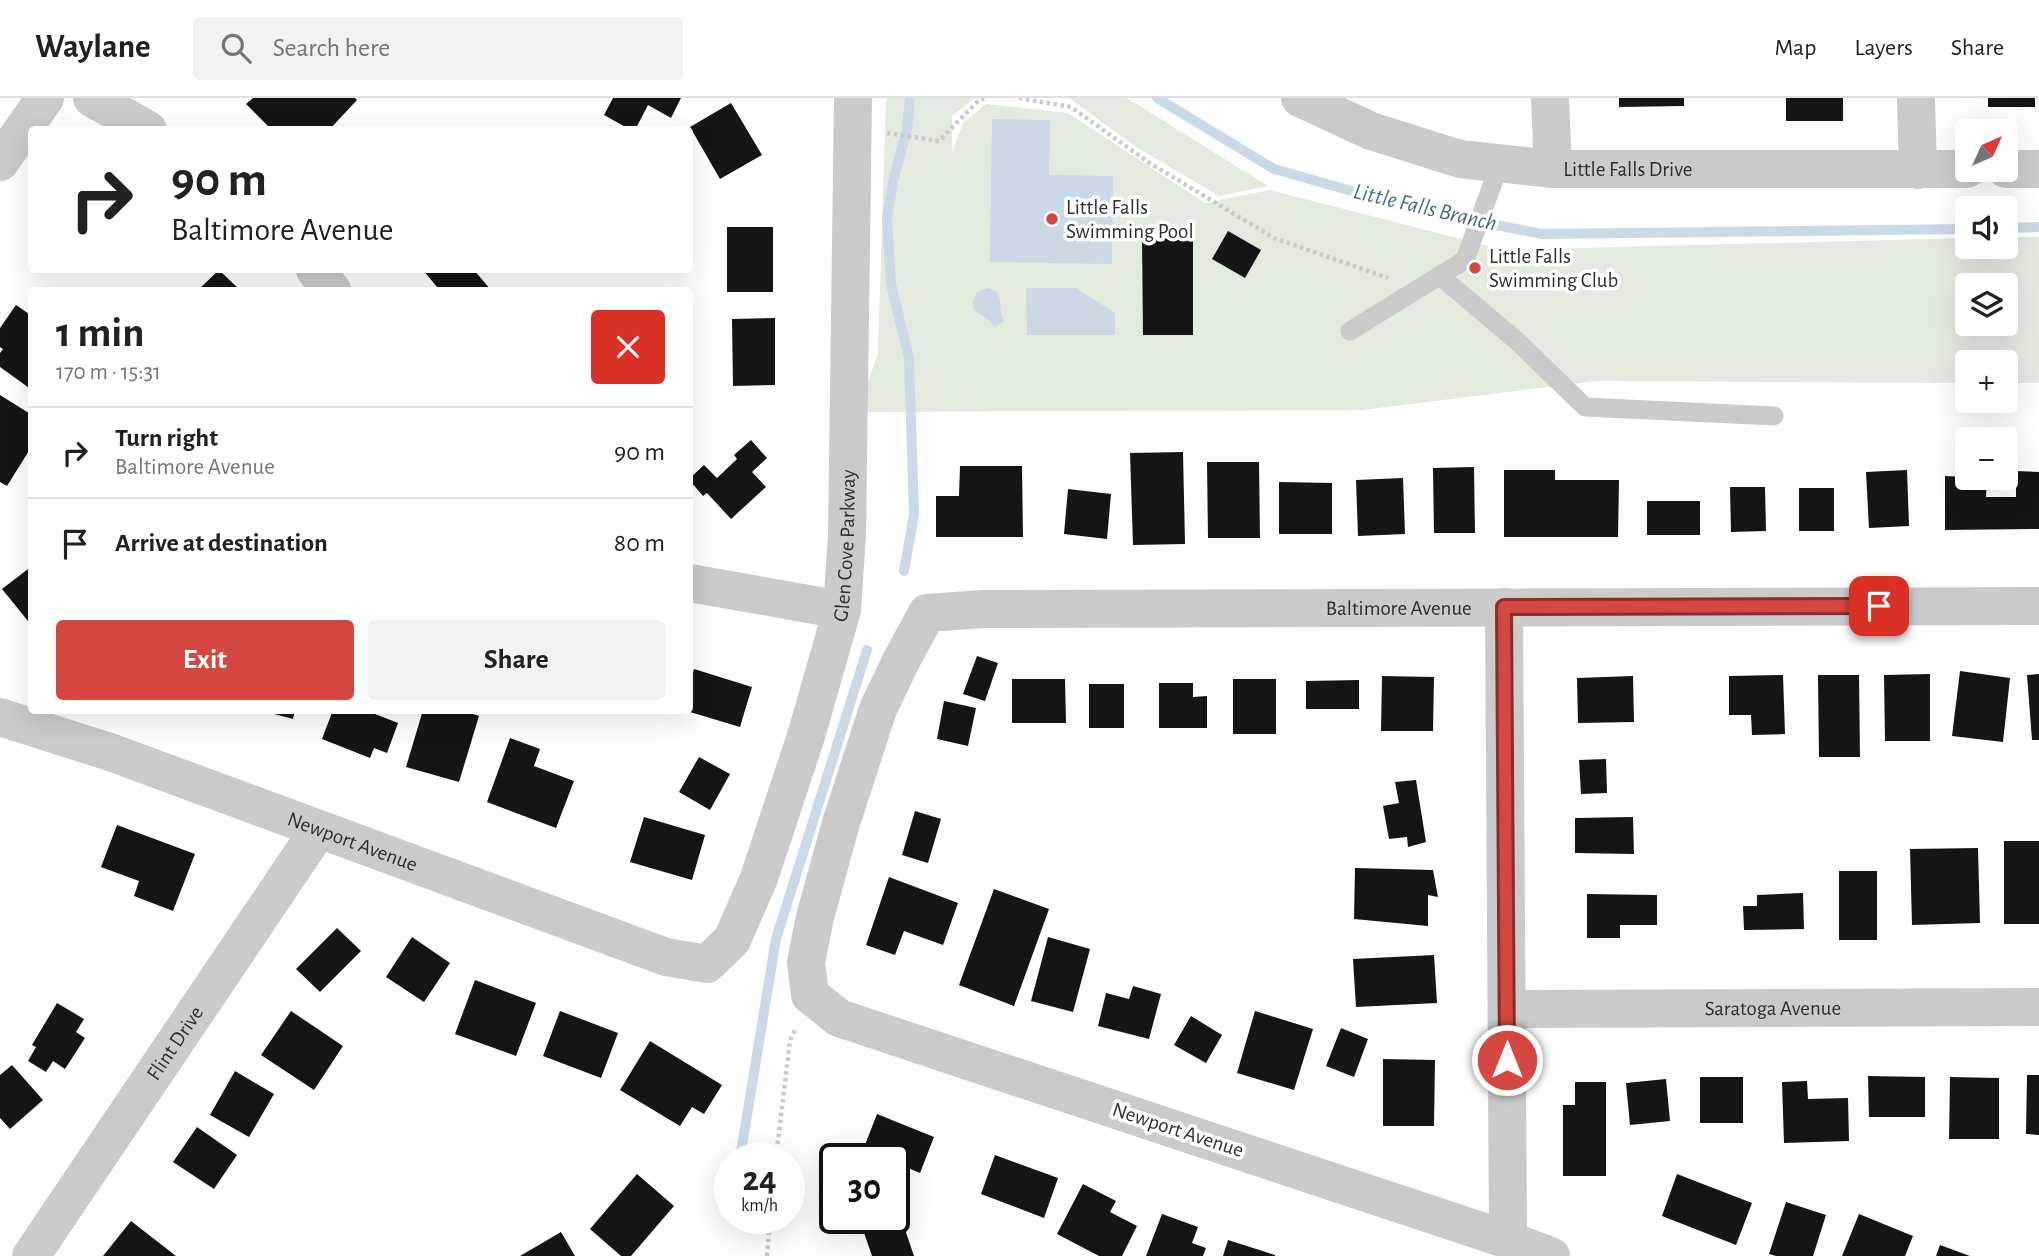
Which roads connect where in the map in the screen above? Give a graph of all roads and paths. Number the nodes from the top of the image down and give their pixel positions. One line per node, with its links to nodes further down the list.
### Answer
1 (45, 98): 11 (street)
2 (92, 98): 9 (street)
3 (853, 98): 27 (street, Glen Cove Parkway)
4 (984, 98): 10 (path)
5 (1018, 98): 21 (path)
6 (1300, 98): 12 (street, Little Falls Drive)
7 (1550, 98): 13 (street)
8 (1916, 98): 16 (street)
9 (141, 126)
10 (884, 133)
11 (0, 162)
12 (1500, 163): 13 (street, Little Falls Drive); 19 (lane)
13 (1553, 169): 16 (street, Little Falls Drive)
14 (2018, 169): 15 (street)
15 (2039, 169)
16 (1918, 170): 17 (street, Little Falls Drive)
17 (1955, 170)
18 (317, 273): 20 (street)
19 (1440, 276): 21 (lane); 23 (lane)
20 (329, 287)
21 (1420, 288): 22 (lane)
22 (1350, 331)
23 (1774, 416)
24 (693, 584): 27 (street)
25 (2039, 606): 26 (street, Baltimore Avenue)
26 (1504, 607): 31 (street, Baltimore Avenue); 33 (street)
27 (842, 610): 30 (street, Glen Cove Parkway)
28 (0, 717): 29 (street, Newport Avenue)
29 (319, 829): 30 (street, Newport Avenue); 37 (street, Flint Drive)
30 (706, 964)
31 (810, 995): 34 (path); 36 (street, Newport Avenue)
32 (2039, 1007): 33 (street, Saratoga Avenue)
33 (1507, 1009): 36 (street)
34 (778, 1143)
35 (769, 1234): 38 (path)
36 (1536, 1251)
37 (32, 1256)
38 (767, 1256)

